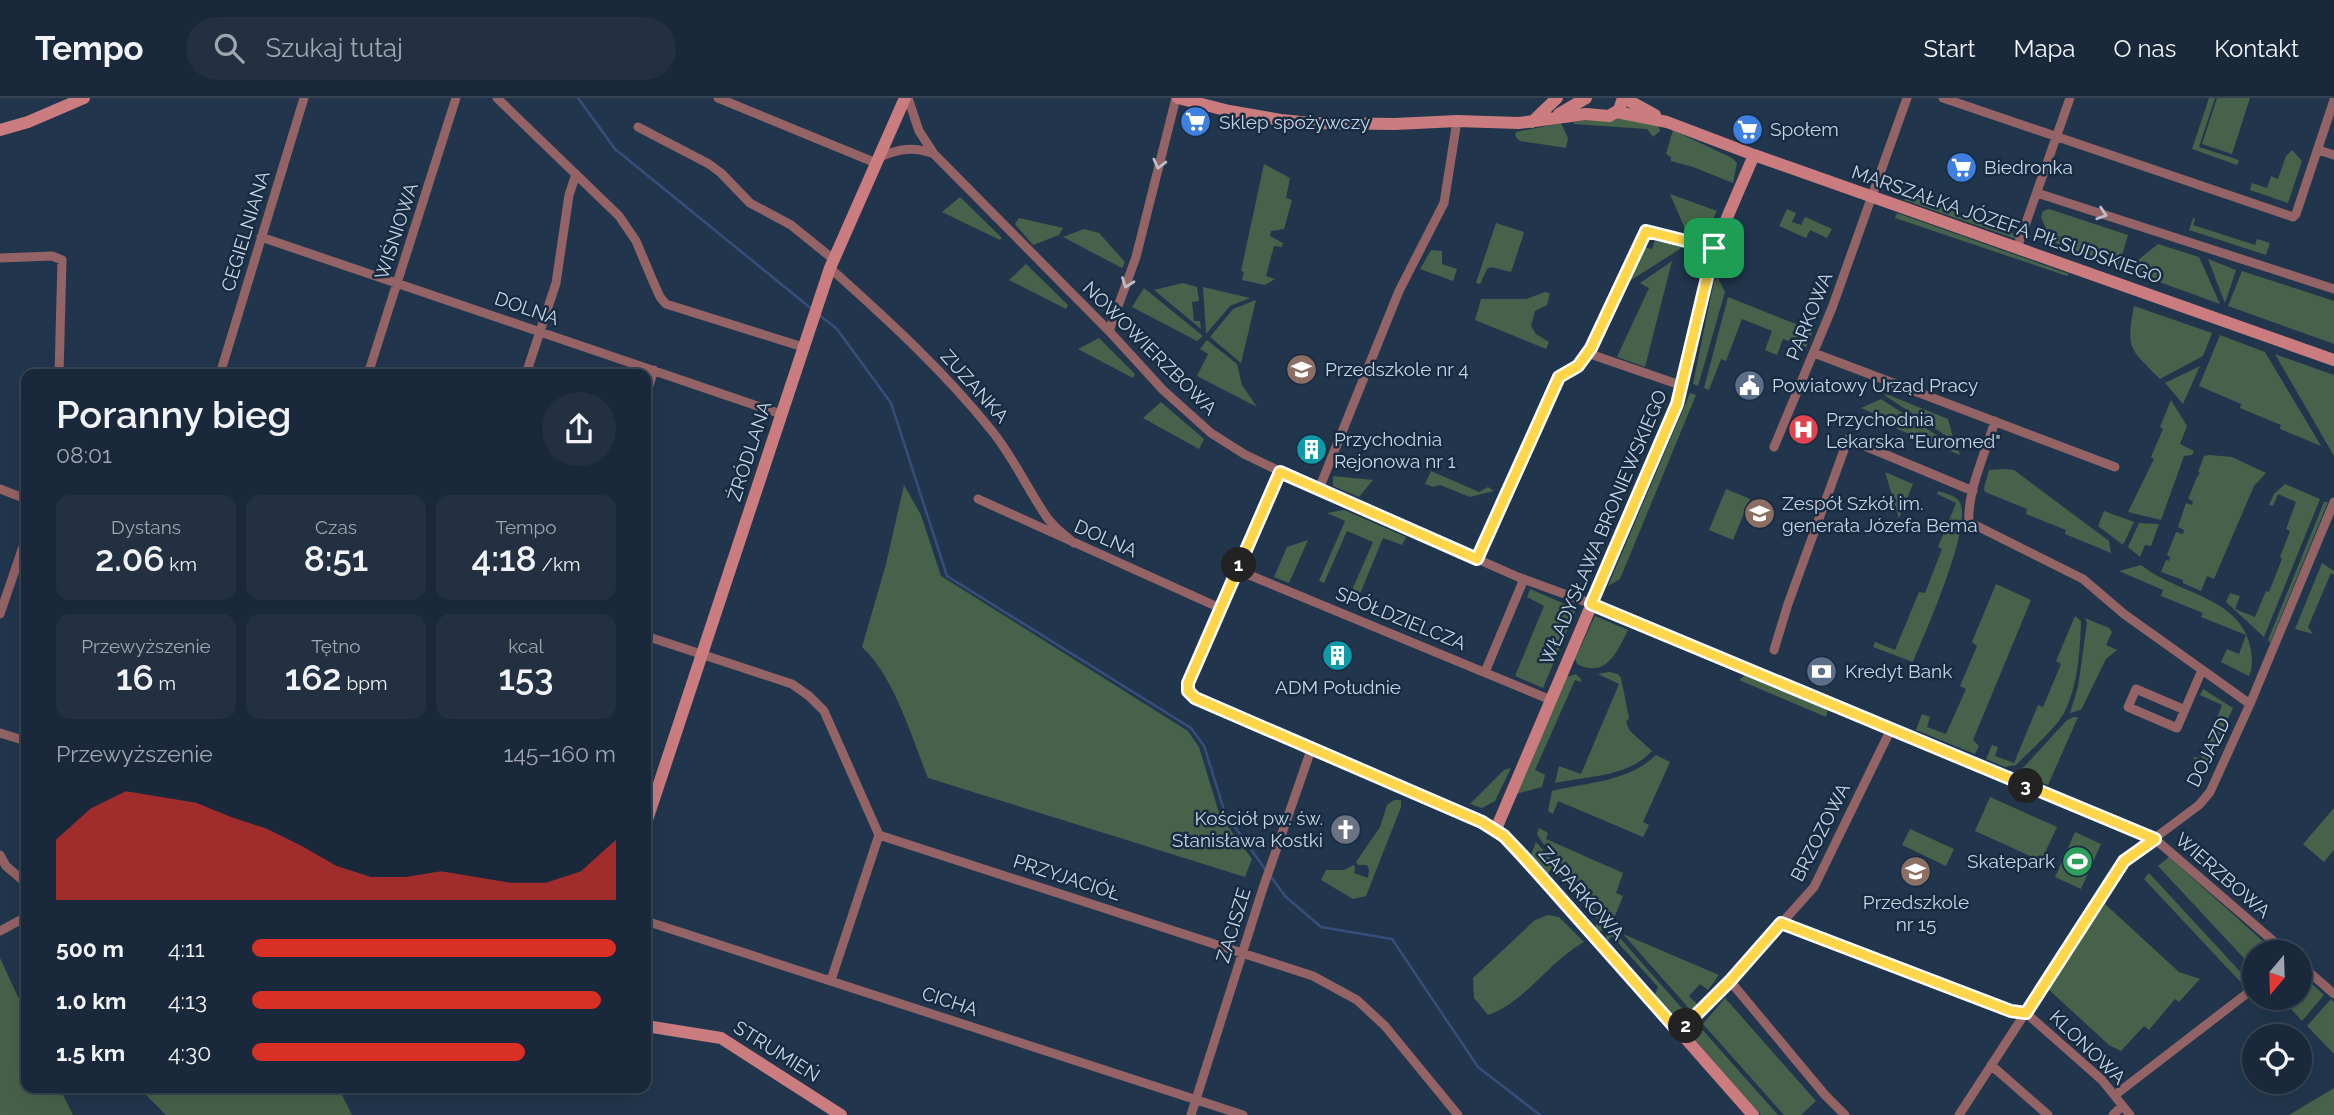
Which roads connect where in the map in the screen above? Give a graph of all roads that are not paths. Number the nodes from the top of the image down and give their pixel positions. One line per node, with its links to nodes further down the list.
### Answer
1 (84, 98): 23 (street)
2 (304, 98): 33 (street, CEGIELNIANA)
3 (456, 98): 38 (street, WIŚNIOWA)
4 (497, 98): 30 (street)
5 (718, 98): 29 (street)
6 (907, 98): 26 (street, NOWOWIERZBOWA); 29 (street, ŹRÓDLANA)
7 (1177, 98): 19 (street); 41 (street, one-way to 41)
8 (1557, 98): 20 (street)
9 (1587, 98): 17 (street); 18 (street)
10 (1624, 98): 16 (street); 21 (street, MARSZAŁKA JÓZEFA PIŁSUDSKIEGO)
11 (1644, 98): 21 (street)
12 (1907, 98): 32 (street, PARKOWA)
13 (1943, 98): 24 (street)
14 (2070, 98): 24 (street)
15 (2334, 100): 25 (street)
16 (1617, 112): 17 (street, MARSZAŁKA JÓZEFA PIŁSUDSKIEGO); 21 (street, MARSZAŁKA JÓZEFA PIŁSUDSKIEGO)
17 (1595, 114): 18 (street, MARSZAŁKA JÓZEFA PIŁSUDSKIEGO)
18 (1550, 118): 20 (street)
19 (1457, 121): 20 (street); 59 (street)
20 (1532, 122)
21 (1667, 122): 27 (street, MARSZAŁKA JÓZEFA PIŁSUDSKIEGO)
22 (638, 127): 37 (street, ZUZANKA)
23 (0, 130)
24 (2056, 137): 25 (street); 31 (street)
25 (2318, 150): 28 (street)
26 (934, 154): 29 (street); 41 (street, NOWOWIERZBOWA)
27 (1754, 155): 32 (street, MARSZAŁKA JÓZEFA PIŁSUDSKIEGO); 34 (street, WŁADYSŁAWA BRONIEWSKIEGO)
28 (2334, 155)
29 (877, 160): 37 (street, ŹRÓDLANA)
30 (576, 174): 40 (street); 42 (street)
31 (2037, 193): 35 (street); 39 (street, one-way to 39)
32 (1873, 197): 35 (street, MARSZAŁKA JÓZEFA PIŁSUDSKIEGO); 44 (street, PARKOWA)
33 (261, 237): 38 (street, DOLNA); 47 (street, CEGIELNIANA)
34 (1714, 248): 43 (street); 52 (street, WŁADYSŁAWA BRONIEWSKIEGO)
35 (2017, 248): 45 (street, MARSZAŁKA JÓZEFA PIŁSUDSKIEGO)
36 (0, 258): 46 (street)
37 (832, 264): 42 (street, ŹRÓDLANA); 65 (street, ZUZANKA)
38 (397, 284): 40 (street, DOLNA); 48 (street, WIŚNIOWA)
39 (2334, 289)
40 (541, 331): 49 (street); 50 (street, DOLNA)
41 (1109, 331): 57 (street, NOWOWIERZBOWA)
42 (803, 348): 53 (street, ŹRÓDLANA)
43 (1587, 353): 52 (street); 67 (street)
44 (1814, 353): 54 (street); 55 (street, PARKOWA)
45 (2334, 360)
46 (59, 369)
47 (221, 369)
48 (371, 369)
49 (528, 369)
50 (654, 370): 51 (street); 53 (street, DOLNA)
51 (651, 379)
52 (1683, 386): 70 (street, WŁADYSŁAWA BRONIEWSKIEGO)
53 (781, 414): 75 (street, ŹRÓDLANA)
54 (1995, 421): 56 (street); 60 (street)
55 (1774, 447)
56 (2115, 467)
57 (1280, 472): 59 (street, NOWOWIERZBOWA); 68 (street)
58 (0, 489): 61 (street)
59 (1319, 489): 67 (street, NOWOWIERZBOWA)
60 (1973, 491): 74 (street); 76 (street)
61 (21, 497)
62 (978, 499): 65 (street, DOLNA)
63 (2334, 502): 64 (street, DOJAZD)
64 (2331, 516): 79 (street, DOJAZD)
65 (1074, 543): 71 (street, DOLNA)
66 (21, 553): 72 (street)
67 (1477, 559): 69 (street, NOWOWIERZBOWA)
68 (1237, 570): 71 (street); 77 (street, SPÓŁDZIELCZA)
69 (1524, 579): 70 (street, NOWOWIERZBOWA); 77 (street)
70 (1591, 604): 78 (street, WŁADYSŁAWA BRONIEWSKIEGO); 81 (street, WIERZBOWA)
71 (1220, 608): 84 (street, ZAPARKOWA)
72 (0, 614)
73 (651, 638): 75 (street)
74 (1774, 650)
75 (702, 654): 85 (street, ŹRÓDLANA); 87 (street)
76 (2202, 670): 79 (street); 80 (street)
77 (1485, 672): 78 (street, SPÓŁDZIELCZA)
78 (1551, 700): 86 (street, WŁADYSŁAWA BRONIEWSKIEGO)
79 (2250, 704): 88 (street, DOJAZD)
80 (2185, 710): 80 (street)
81 (1891, 729): 88 (street, WIERZBOWA); 93 (street, BRZOZOWA)
82 (0, 733): 83 (street)
83 (21, 739)
84 (1312, 747): 86 (street, ZAPARKOWA); 96 (street, ZACISZE)
85 (651, 808)
86 (1496, 829): 104 (street, ZAPARKOWA)
87 (880, 835): 96 (street, PRZYJACIÓŁ); 98 (street)
88 (2155, 839): 95 (street, WIERZBOWA); 102 (street, DOJAZD)
89 (0, 855): 90 (street)
90 (21, 879)
91 (21, 920): 94 (street)
92 (651, 923): 98 (street, CICHA)
93 (1781, 923): 99 (street, BRZOZOWA); 102 (street, KLONOWA)
94 (0, 931)
95 (2272, 940)
96 (1244, 952): 107 (street, ZACISZE); 112 (street, PRZYJACIÓŁ)
97 (2312, 975): 100 (street)
98 (831, 980): 107 (street, CICHA)
99 (1730, 981): 104 (street, BRZOZOWA); 114 (street)
100 (2334, 994)
101 (2242, 997): 106 (street)
102 (2026, 1013): 105 (street, DOJAZD); 106 (street, KLONOWA)
103 (651, 1027): 109 (street, STRUMIEŃ)
104 (1679, 1032): 113 (street, ZAPARKOWA)
105 (1991, 1065): 115 (street, DOJAZD); 116 (street)
106 (2115, 1095): 108 (street, KLONOWA)
107 (1196, 1100): 110 (street, ZACISZE); 111 (street, CICHA)
108 (2122, 1106): 117 (street); 118 (street, KLONOWA)
109 (841, 1115)
110 (1191, 1115)
111 (1243, 1115)
112 (1458, 1115)
113 (1753, 1115)
114 (1845, 1115)
115 (1959, 1115)
116 (2048, 1115)
117 (2113, 1115)
118 (2130, 1115)

